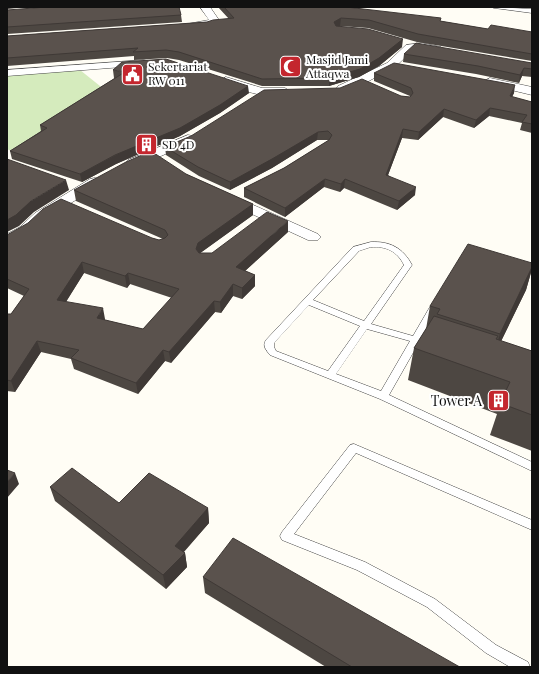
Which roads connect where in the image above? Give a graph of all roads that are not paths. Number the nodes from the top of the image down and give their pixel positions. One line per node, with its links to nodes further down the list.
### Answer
1 (205, 7): 4 (street)
2 (494, 7): 3 (lane)
3 (532, 11)
4 (184, 26)
5 (401, 40): 6 (street)
6 (415, 46): 7 (street); 9 (street)
7 (452, 52)
8 (153, 62): 11 (street)
9 (391, 65): 10 (street); 14 (street)
10 (404, 67)
11 (7, 73)
12 (214, 77): 18 (street)
13 (476, 79): 17 (street)
14 (361, 81): 15 (street); 16 (street)
15 (376, 87)
16 (329, 91)
17 (532, 91)
18 (261, 92): 19 (street); 20 (street)
19 (297, 92)
20 (247, 102)
21 (199, 133): 22 (street)
22 (152, 154): 23 (street); 24 (street)
23 (168, 165)
24 (122, 168)
25 (110, 174): 29 (street)
26 (215, 191): 28 (street)
27 (243, 191): 28 (street)
28 (229, 198): 31 (street)
29 (62, 202): 30 (street); 32 (street)
30 (81, 210)
31 (313, 237)
32 (7, 241)
33 (439, 299): 36 (lane)
34 (307, 301): 35 (lane); 35 (lane); 38 (lane)
35 (365, 325): 36 (lane); 38 (lane)
36 (415, 339): 37 (lane); 39 (lane)
37 (437, 346)
38 (329, 376): 39 (lane)
39 (383, 396): 40 (lane)
40 (532, 467)
41 (532, 525): 42 (lane)
42 (524, 667)

